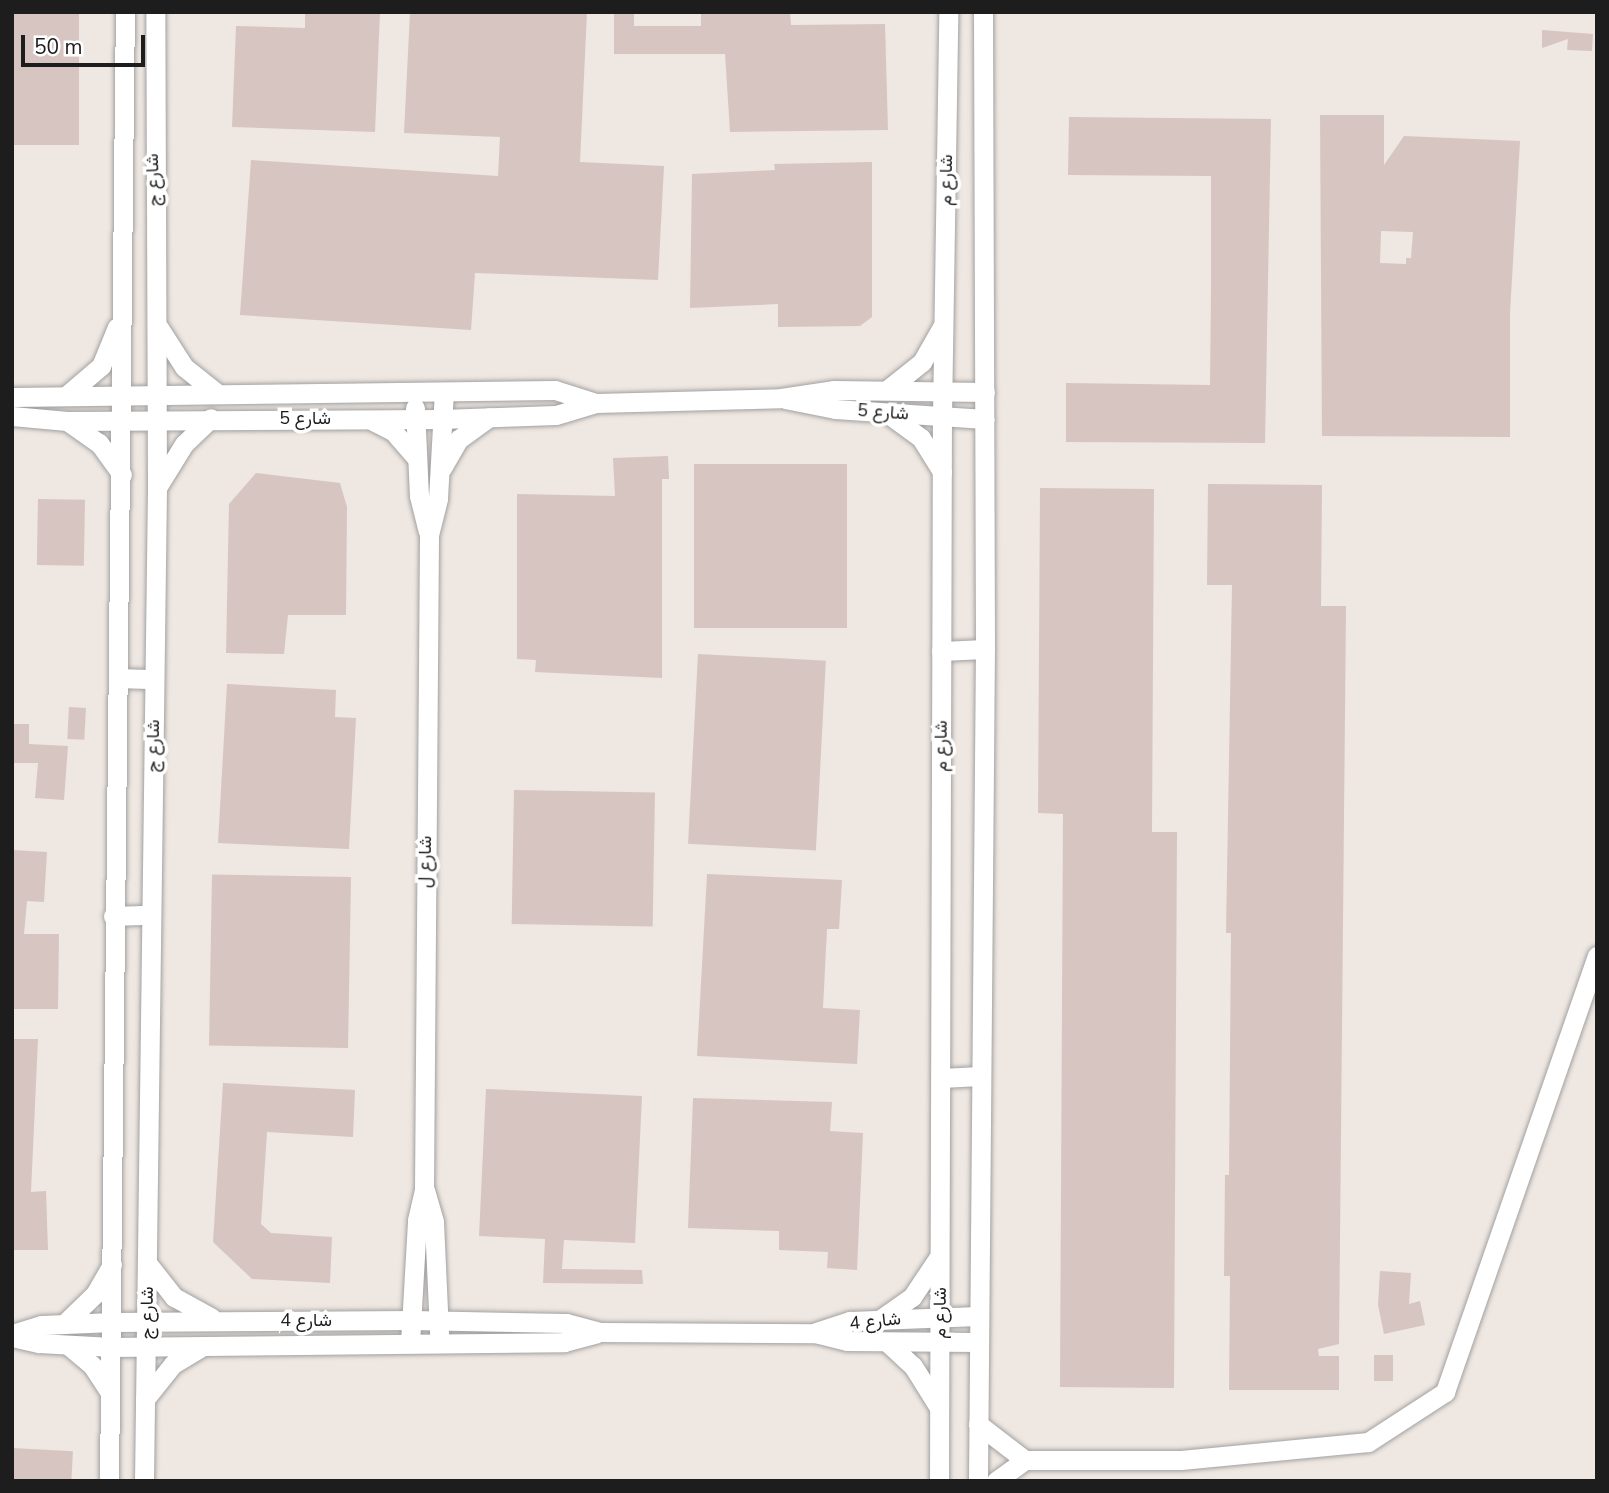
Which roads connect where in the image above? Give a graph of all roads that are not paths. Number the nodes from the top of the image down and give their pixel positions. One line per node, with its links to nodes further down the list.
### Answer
1 (125, 12): 6 (street, شارع ج)
2 (155, 12): 5 (street, شارع ج)
3 (948, 12): 8 (street, شارع م)
4 (983, 12): 14 (street)
5 (152, 154): 6 (street); 9 (street, شارع ج)
6 (122, 156): 7 (street, شارع ج)
7 (122, 313): 16 (street); 17 (street, شارع ج)
8 (944, 323): 10 (street); 11 (street, شارع م)
9 (158, 326): 15 (street); 18 (street, شارع ج)
10 (887, 390): 11 (street, شارع 5); 20 (street, شارع 5)
11 (942, 390): 14 (street, شارع 5); 25 (street, شارع م)
12 (416, 392): 13 (street, شارع 5); 15 (street, شارع 5); 30 (street, شارع ل)
13 (444, 392): 21 (street, شارع 5); 31 (street, شارع ل)
14 (985, 392): 32 (street)
15 (218, 394): 18 (street, شارع 5)
16 (67, 395): 17 (street, شارع 5); 19 (street, شارع 5)
17 (124, 395): 18 (street, شارع 5); 29 (street, شارع ج)
18 (156, 395): 26 (street, شارع ج)
19 (12, 397)
20 (781, 398): 21 (street, شارع 5); 22 (street, شارع 5)
21 (596, 403): 24 (street, شارع 5)
22 (886, 413): 25 (street, شارع 5); 37 (street)
23 (12, 416): 33 (street, شارع 5)
24 (490, 416): 31 (street, شارع 5); 35 (street)
25 (942, 416): 32 (street, شارع 5); 37 (street, شارع م)
26 (157, 418): 27 (street, شارع 5); 29 (street, شارع 5); 38 (street, شارع ج)
27 (211, 418): 28 (street, شارع 5); 38 (street)
28 (358, 418): 30 (street, شارع 5); 34 (street)
29 (123, 419): 33 (street, شارع 5); 36 (street, شارع ج)
30 (415, 419): 31 (street, شارع 5); 34 (street, شارع ل)
31 (441, 419): 35 (street, شارع ل)
32 (985, 419): 40 (street)
33 (67, 421): 36 (street)
34 (417, 459): 39 (street, شارع ل)
35 (440, 472): 39 (street, شارع ل)
36 (122, 475): 42 (street, شارع ج)
37 (943, 475): 41 (street, شارع م)
38 (157, 487): 43 (street, شارع ج)
39 (429, 535): 49 (street, شارع ل)
40 (985, 649): 41 (street); 47 (street)
41 (941, 651): 48 (street, شارع م)
42 (119, 678): 43 (street); 45 (street, شارع ج)
43 (154, 679): 44 (street, شارع ج)
44 (148, 915): 45 (street); 52 (street, شارع ج)
45 (113, 916): 51 (street, شارع ج)
46 (1597, 956): 78 (street)
47 (981, 1076): 48 (street); 54 (street)
48 (941, 1078): 50 (street, شارع م)
49 (424, 1189): 58 (street, شارع ل); 59 (street, شارع ل)
50 (941, 1251): 53 (street, شارع م); 55 (street)
51 (115, 1257): 60 (street, شارع ج); 61 (street)
52 (148, 1264): 56 (street, شارع ج); 57 (street)
53 (939, 1316): 54 (street, شارع 4); 55 (street, شارع 4); 66 (street, شارع م)
54 (978, 1316): 67 (street)
55 (882, 1318): 63 (street, شارع 4)
56 (146, 1320): 57 (street, شارع 4); 60 (street, شارع 4); 72 (street, شارع ج)
57 (216, 1320): 58 (street, شارع 4)
58 (412, 1320): 59 (street, شارع 4); 68 (street, شارع ل)
59 (439, 1320): 62 (street, شارع 4); 69 (street, شارع ل)
60 (112, 1322): 61 (street, شارع 4); 73 (street, شارع ج)
61 (64, 1324): 64 (street, شارع 4)
62 (599, 1332): 63 (street, شارع 4); 69 (street, شارع 4)
63 (815, 1333): 65 (street, شارع 4)
64 (12, 1335): 71 (street, شارع 4)
65 (887, 1342): 66 (street, شارع 4); 76 (street)
66 (939, 1342): 67 (street, شارع 4); 76 (street, شارع م)
67 (978, 1342): 77 (street)
68 (410, 1343): 69 (street, شارع 4); 70 (street, شارع 4)
69 (438, 1343)
70 (209, 1344): 72 (street, شارع 4); 75 (street)
71 (69, 1346): 73 (street, شارع 4); 74 (street)
72 (147, 1346): 73 (street, شارع 4); 75 (street, شارع ج)
73 (111, 1347): 74 (street, شارع ج)
74 (109, 1391): 79 (street, شارع ج)
75 (144, 1400): 80 (street, شارع ج)
76 (940, 1410): 81 (street, شارع م)
77 (978, 1424): 78 (street); 82 (street)
78 (1025, 1460): 83 (street)
79 (109, 1481)
80 (144, 1481)
81 (939, 1481)
82 (978, 1481)
83 (996, 1481)

